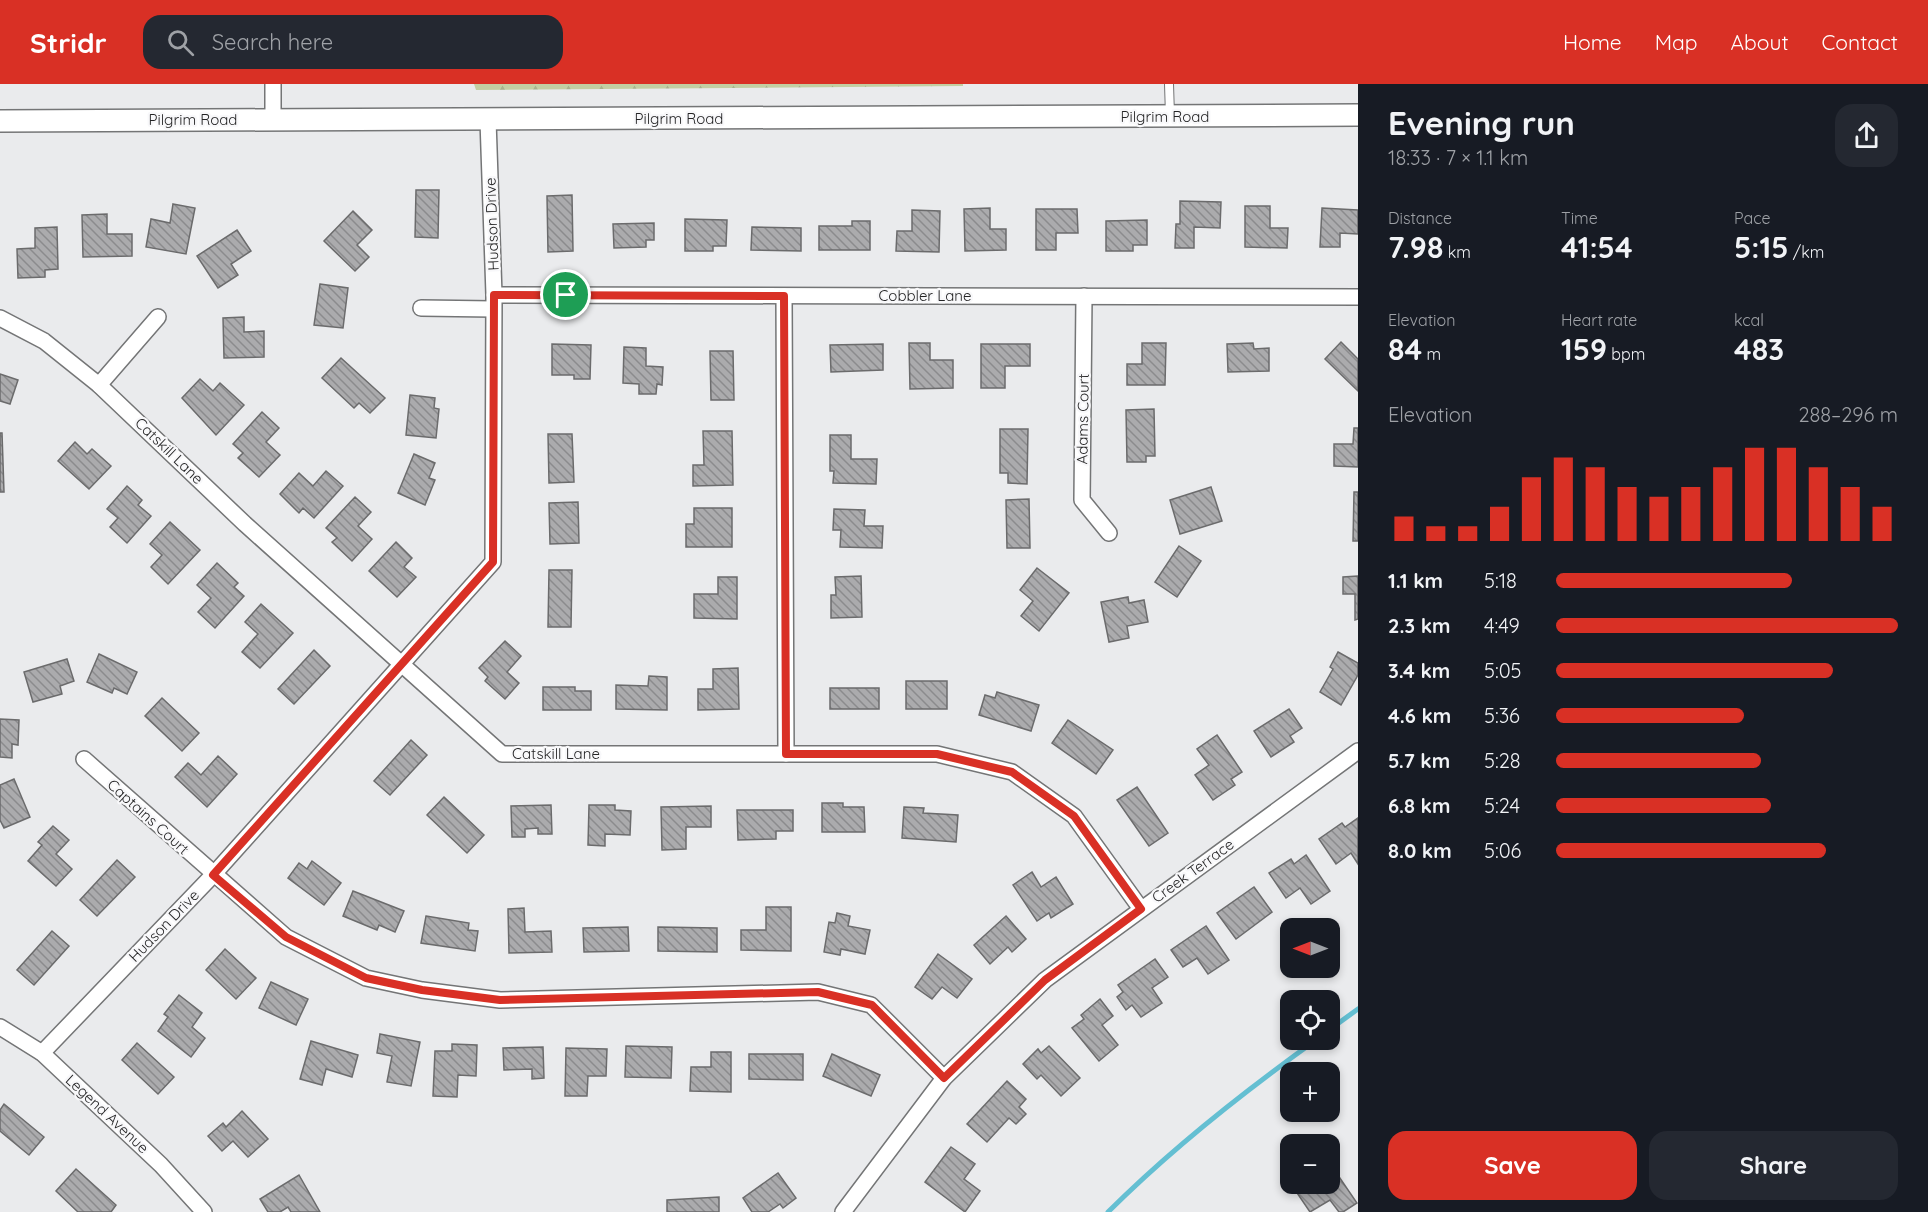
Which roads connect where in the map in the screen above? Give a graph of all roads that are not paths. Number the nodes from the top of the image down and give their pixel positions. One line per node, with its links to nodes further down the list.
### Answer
1 (273, 84): 5 (street)
2 (1169, 84): 4 (lane)
3 (1358, 115): 4 (street, Pilgrim Road)
4 (1170, 117): 6 (street, Pilgrim Road)
5 (273, 120): 6 (street, Pilgrim Road); 7 (street, Pilgrim Road)
6 (488, 120): 11 (street, Hudson Drive)
7 (0, 121)
8 (784, 296): 9 (street, Cobbler Lane); 11 (street, Cobbler Lane); 19 (street)
9 (1084, 296): 10 (street, Cobbler Lane); 16 (street, Adams Court)
10 (1357, 296)
11 (493, 302): 12 (street, Cobbler Lane); 17 (street, Hudson Drive)
12 (421, 308)
13 (158, 317): 15 (street)
14 (0, 318): 15 (street, Catskill Lane)
15 (99, 385): 17 (street, Catskill Lane)
16 (1109, 532)
17 (403, 665): 19 (street, Catskill Lane); 21 (street, Hudson Drive)
18 (1358, 751): 22 (street, Creek Terrace)
19 (786, 754): 22 (street, Catskill Lane)
20 (84, 759): 21 (street, Captains Court)
21 (213, 875): 24 (street, Hudson Drive); 25 (street, Captains Court)
22 (1141, 909): 25 (street, Creek Terrace)
23 (0, 1026): 24 (street, Legend Avenue)
24 (42, 1053): 26 (street, Legend Avenue)
25 (944, 1078): 27 (street, Creek Terrace)
26 (204, 1212)
27 (843, 1212)

